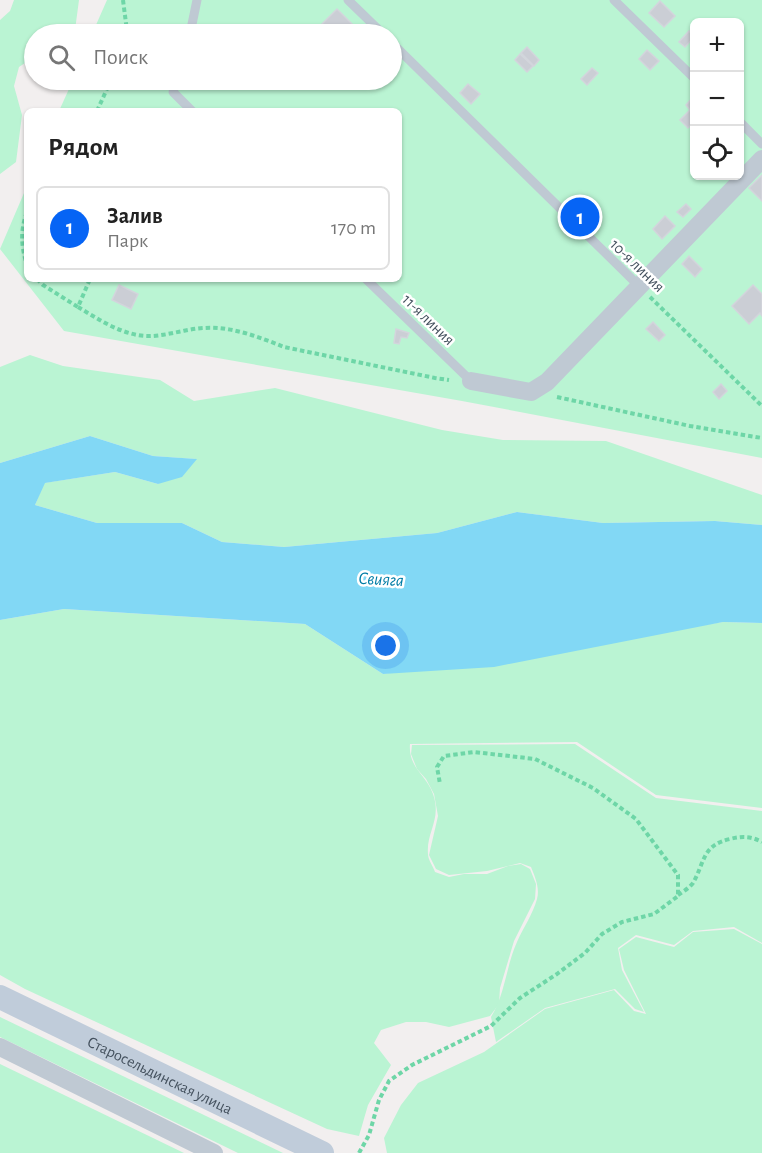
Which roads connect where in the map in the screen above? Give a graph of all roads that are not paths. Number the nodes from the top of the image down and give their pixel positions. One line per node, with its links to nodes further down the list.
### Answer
1 (197, 0): 4 (lane)
2 (348, 0): 5 (lane)
3 (614, 0): 7 (lane)
4 (192, 24)
5 (373, 24)
6 (402, 53): 14 (lane, 10-я линия)
7 (690, 74)
8 (174, 90): 9 (lane)
9 (189, 108)
10 (744, 126): 11 (lane)
11 (762, 144)
12 (762, 159): 14 (street)
13 (369, 282): 15 (lane, 11-я линия)
14 (639, 286): 15 (street)
15 (471, 381)
16 (0, 997): 19 (main road, Старосельдинская улица)
17 (0, 1047): 18 (street)
18 (214, 1153)
19 (322, 1153)

